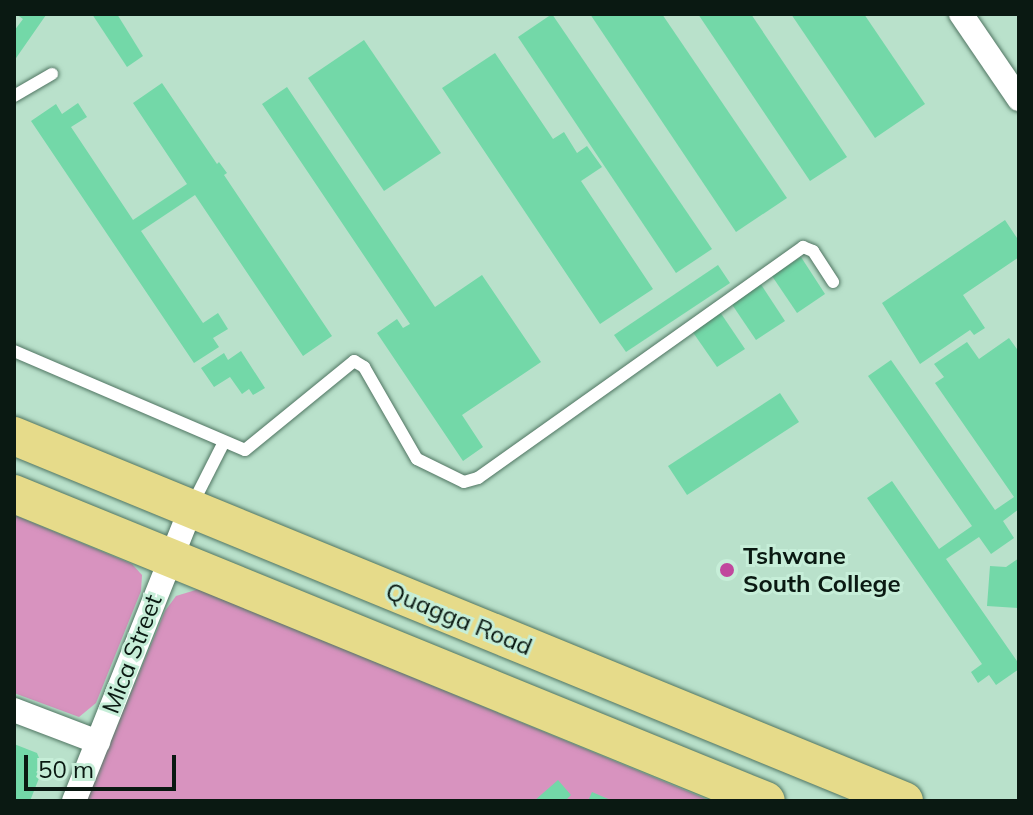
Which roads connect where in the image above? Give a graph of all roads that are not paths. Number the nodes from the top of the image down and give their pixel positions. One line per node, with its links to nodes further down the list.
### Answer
1 (961, 14): 4 (street)
2 (52, 74): 3 (lane)
3 (14, 96)
4 (1019, 99)
5 (833, 282): 8 (lane)
6 (14, 351): 8 (lane)
7 (14, 436): 10 (main road, Quagga Road)
8 (224, 442): 10 (lane)
9 (14, 494): 11 (main road)
10 (191, 508): 11 (street, Mica Street); 16 (main road, Quagga Road)
11 (169, 558): 13 (street, Mica Street); 15 (main road)
12 (14, 710): 13 (street)
13 (98, 742): 14 (street, Mica Street)
14 (74, 801)
15 (766, 801)
16 (904, 801)

